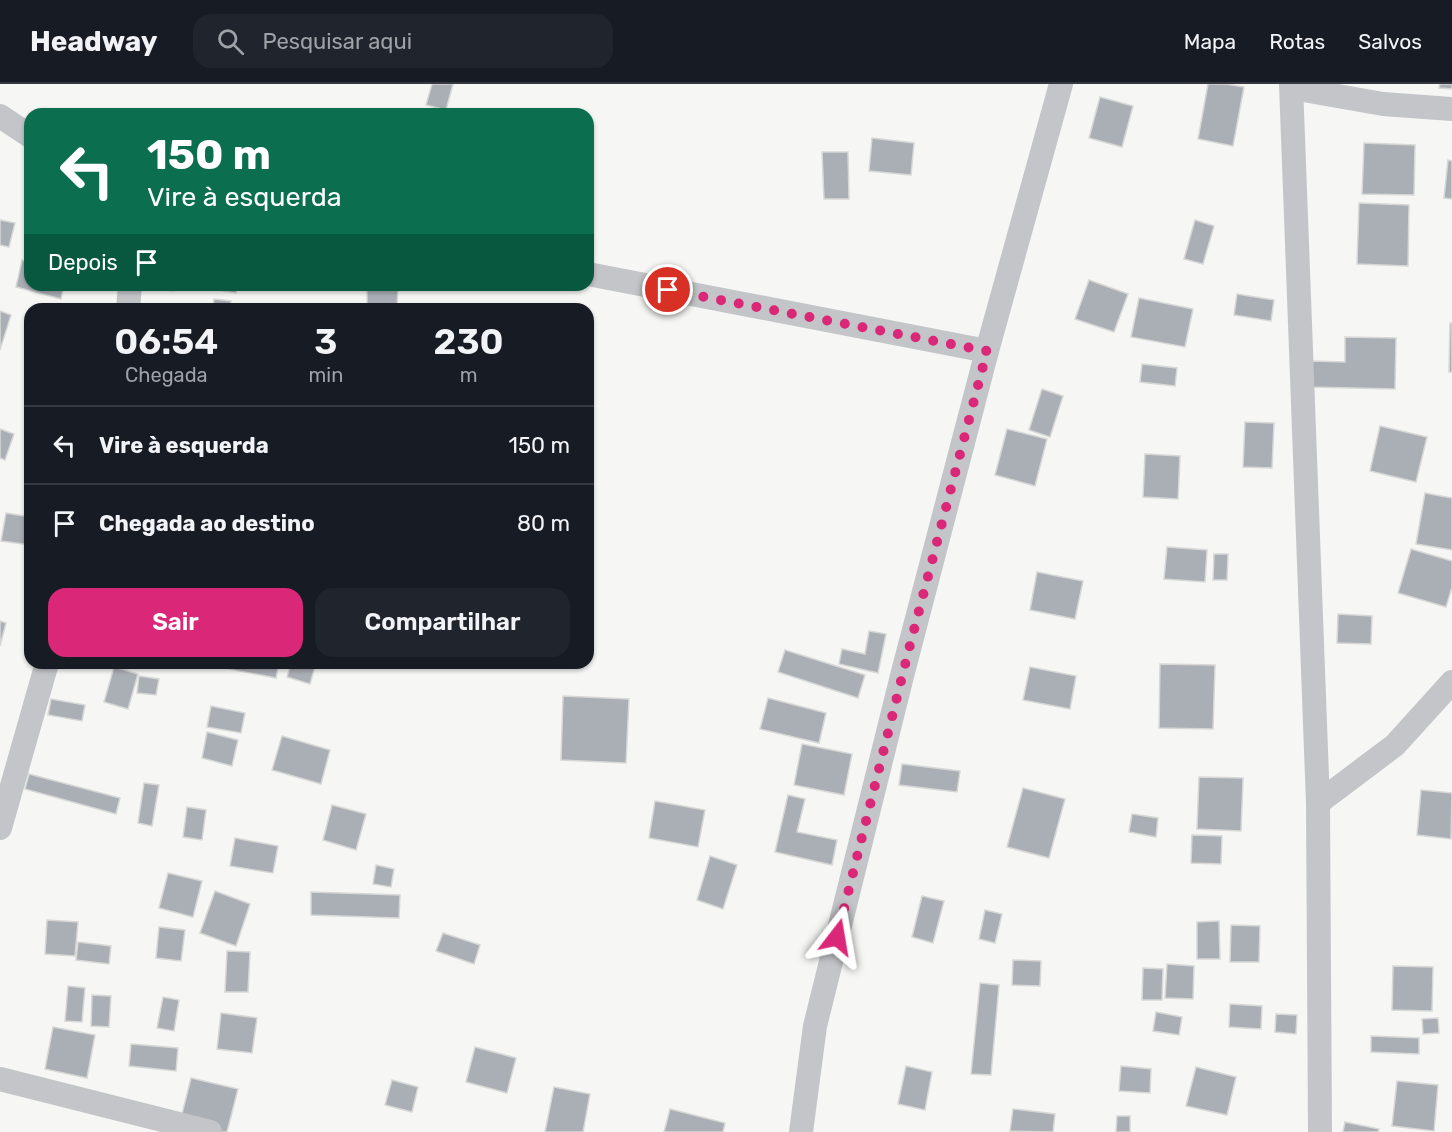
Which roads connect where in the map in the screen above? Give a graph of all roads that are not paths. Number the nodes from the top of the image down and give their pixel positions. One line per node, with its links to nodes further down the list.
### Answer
1 (1061, 84): 7 (street)
2 (1291, 86): 3 (street); 10 (street)
3 (1452, 109)
4 (0, 116): 5 (street)
5 (24, 132)
6 (594, 275): 7 (street)
7 (987, 351): 14 (street)
8 (45, 669): 11 (street)
9 (1452, 682): 10 (street)
10 (1318, 802): 15 (street)
11 (0, 828)
12 (0, 1079): 13 (street)
13 (210, 1132)
14 (801, 1132)
15 (1320, 1132)

